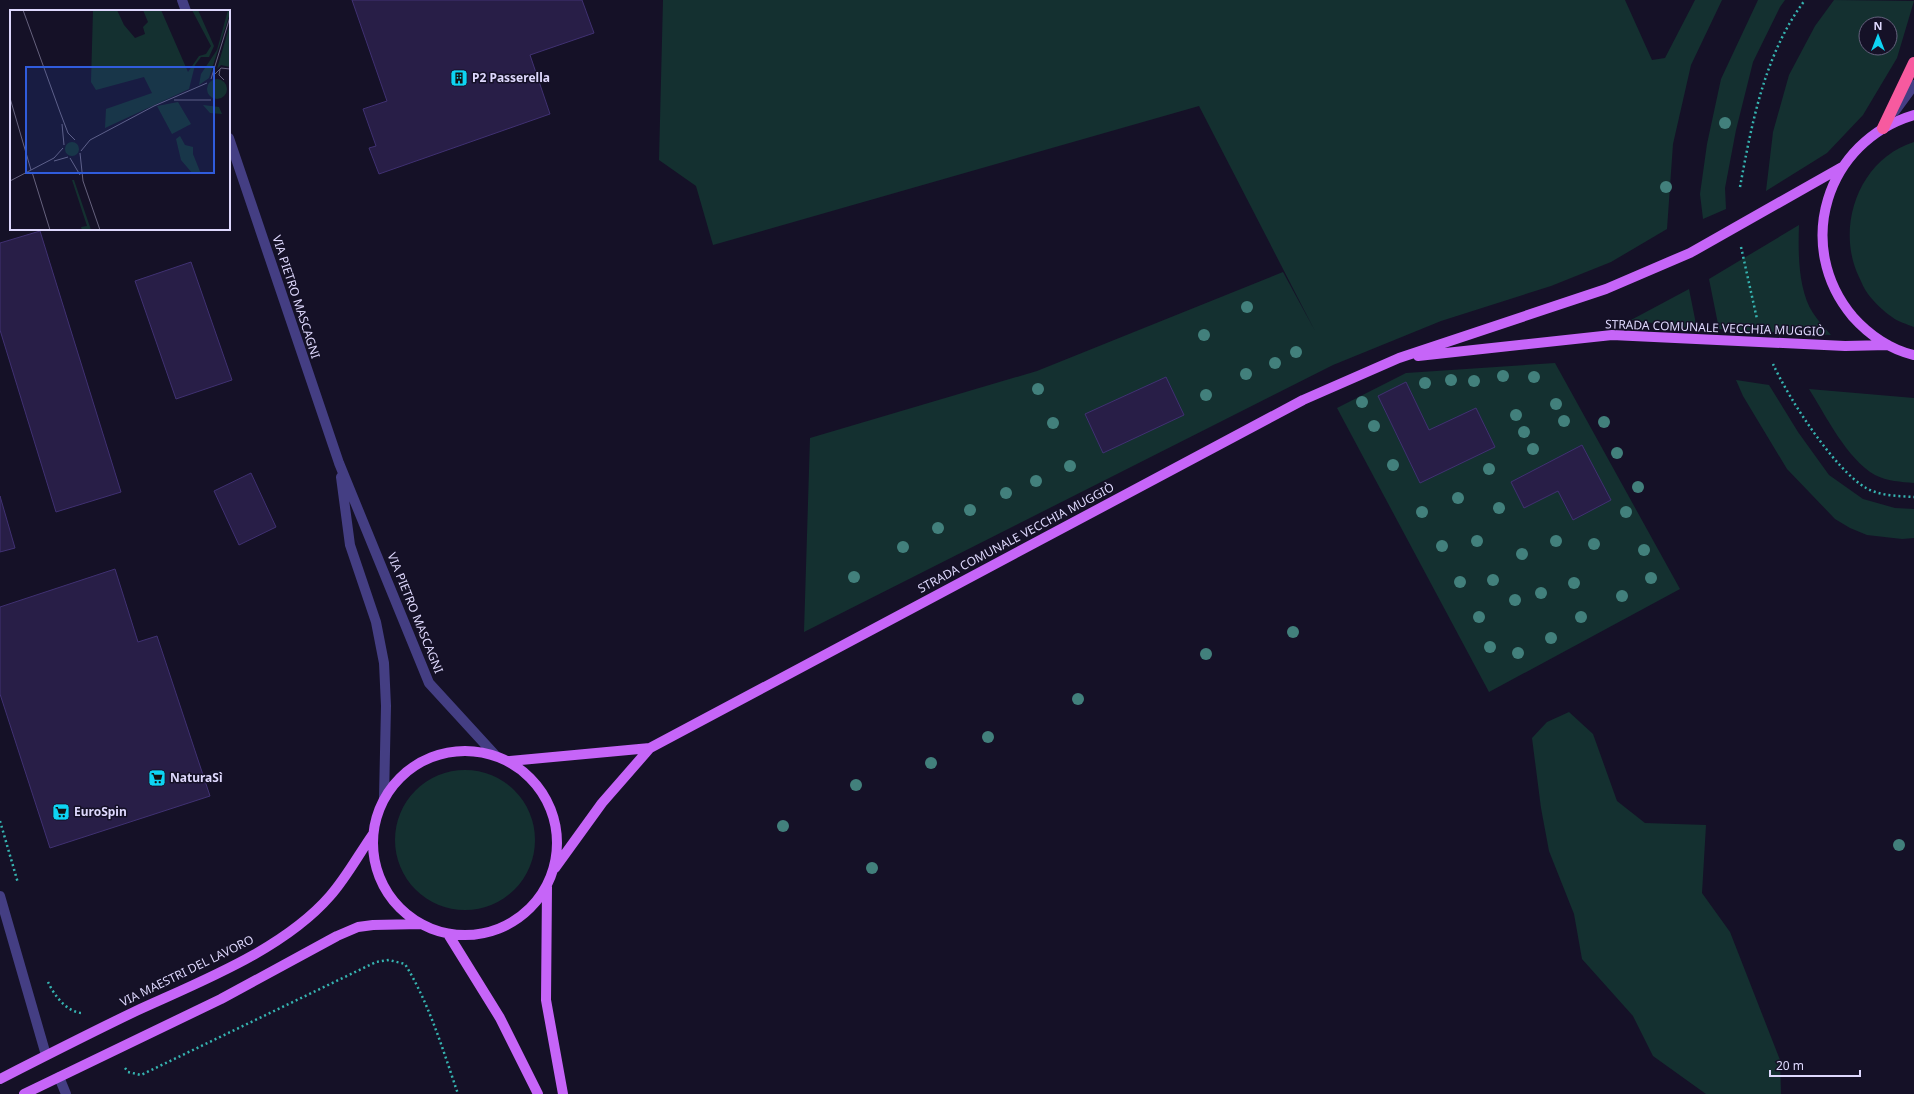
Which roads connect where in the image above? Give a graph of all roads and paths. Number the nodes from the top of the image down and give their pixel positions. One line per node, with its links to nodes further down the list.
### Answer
1 (182, 0): 3 (street)
2 (1805, 0): 10 (path)
3 (186, 10)
4 (1914, 63): 7 (highway)
5 (1914, 85): 7 (street)
6 (1914, 115): 7 (main road)
7 (1883, 128): 9 (main road)
8 (230, 141): 17 (street, VIA PIETRO MASCAGNI)
9 (1842, 167): 13 (main road); 15 (main road, STRADA COMUNALE VECCHIA MUGGIÒ)
10 (1740, 187)
11 (1740, 244): 12 (path)
12 (1757, 319)
13 (1888, 345): 14 (main road); 15 (main road, STRADA COMUNALE VECCHIA MUGGIÒ)
14 (1914, 355)
15 (1399, 358): 19 (main road, STRADA COMUNALE VECCHIA MUGGIÒ)
16 (1772, 363): 18 (path)
17 (339, 463): 20 (street, VIA PIETRO MASCAGNI); 22 (street, VIA PIETRO MASCAGNI)
18 (1914, 496)
19 (650, 748): 21 (main road); 25 (main road)
20 (495, 755): 21 (main road); 22 (main road)
21 (510, 761): 25 (main road)
22 (384, 798): 24 (main road)
23 (0, 822): 26 (path)
24 (373, 834): 29 (main road); 32 (main road, VIA MAESTRI DEL LAVORO)
25 (555, 868): 27 (main road)
26 (18, 884)
27 (547, 887): 30 (main road); 41 (main road)
28 (0, 896): 34 (street)
29 (421, 924): 30 (main road); 33 (main road)
30 (448, 934): 40 (main road)
31 (47, 977): 32 (path)
32 (106, 1025): 34 (main road, VIA MAESTRI DEL LAVORO)
33 (116, 1049): 35 (main road); 39 (path)
34 (46, 1055): 36 (main road, VIA MAESTRI DEL LAVORO)
35 (59, 1077): 37 (main road); 38 (street)
36 (0, 1079)
37 (24, 1094)
38 (66, 1094)
39 (458, 1094)
40 (538, 1094)
41 (563, 1094)

